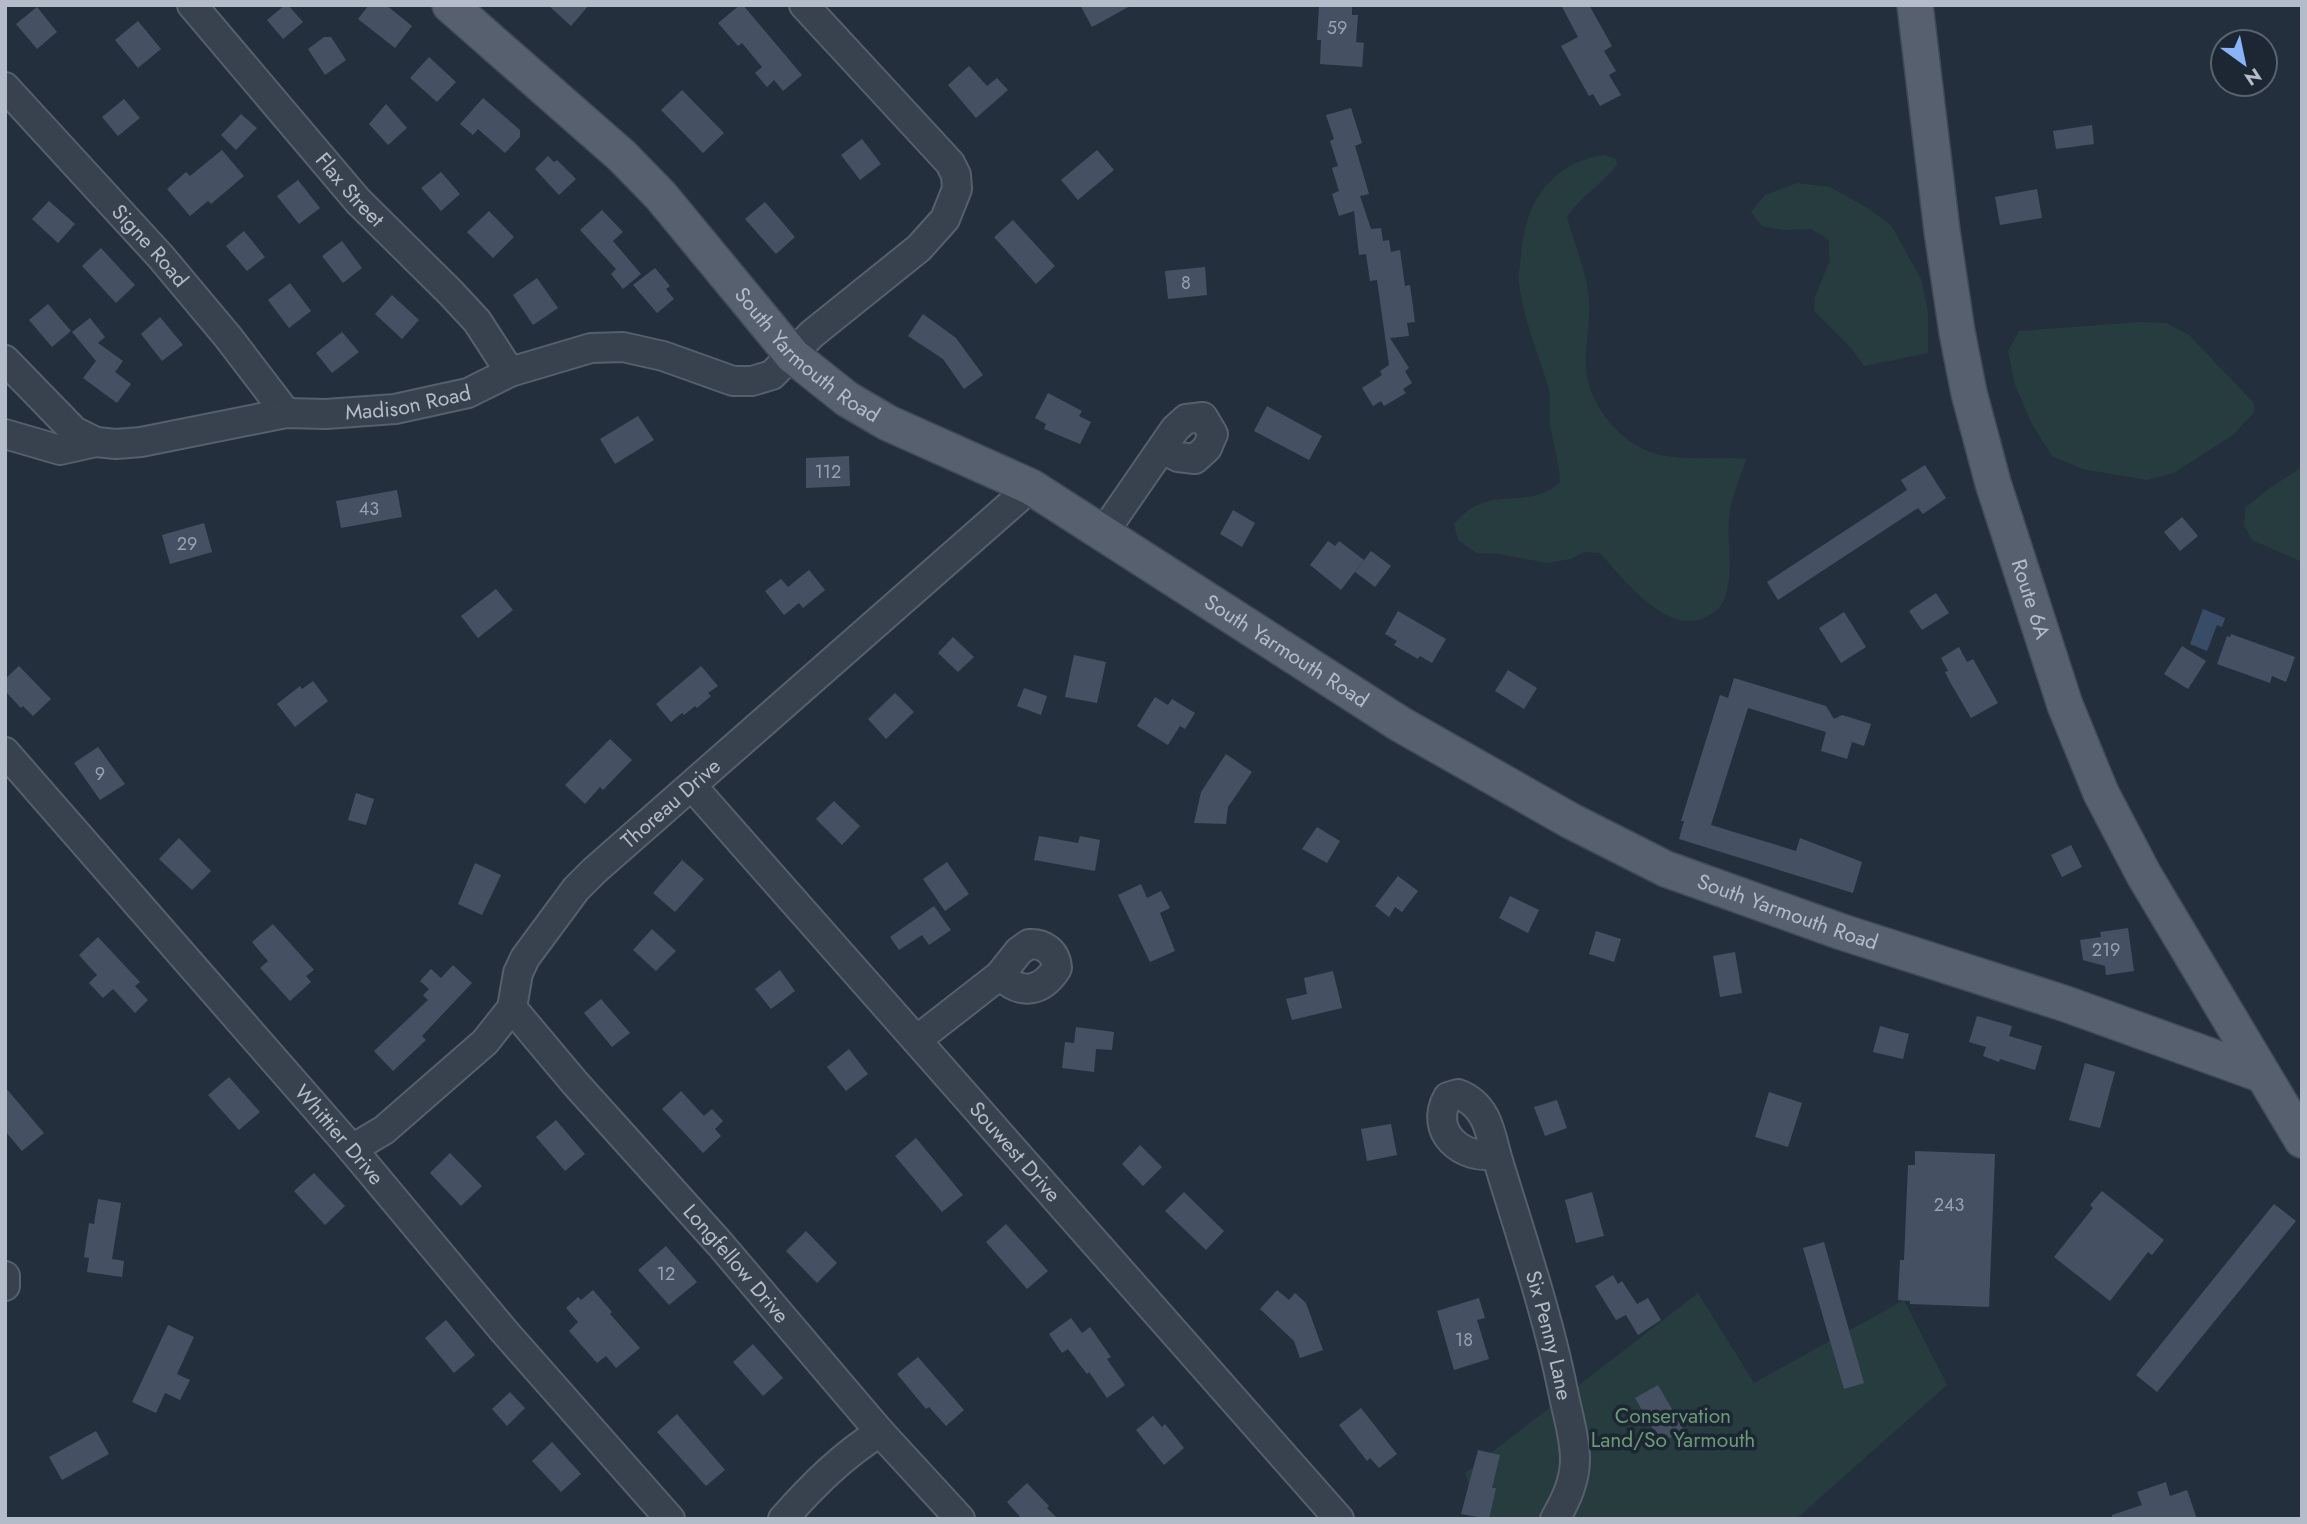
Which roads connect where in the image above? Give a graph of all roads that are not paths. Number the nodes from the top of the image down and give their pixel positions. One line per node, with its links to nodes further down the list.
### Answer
1 (192, 5): 8 (street, Flax Street)
2 (450, 5): 6 (main road, South Yarmouth Road)
3 (804, 5): 6 (street, Madison Road)
4 (1915, 5): 20 (main road, Route 6A)
5 (5, 87): 9 (street, Signe Road)
6 (793, 356): 8 (street, Madison Road); 13 (main road, South Yarmouth Road)
7 (5, 360): 11 (street)
8 (510, 372): 9 (street, Madison Road)
9 (286, 413): 11 (street, Madison Road)
10 (5, 434): 11 (street, Madison Road)
11 (96, 442)
12 (1163, 449): 14 (street)
13 (1031, 487): 14 (main road, South Yarmouth Road); 16 (street, Thoreau Drive)
14 (1104, 533): 20 (main road, South Yarmouth Road)
15 (5, 752): 22 (street, Whittier Drive)
16 (692, 786): 18 (street, Thoreau Drive); 19 (street, Souwest Drive)
17 (1000, 975): 19 (street)
18 (512, 1008): 22 (street, Thoreau Drive); 26 (street, Longfellow Drive)
19 (918, 1039): 30 (street, Souwest Drive)
20 (2263, 1074): 21 (main road, Route 6A)
21 (2302, 1140)
22 (352, 1149): 27 (street, Whittier Drive)
23 (1496, 1154): 31 (street, Six Penny Lane)
24 (5, 1276): 25 (street)
25 (5, 1286)
26 (880, 1432): 28 (street); 29 (street, Longfellow Drive)
27 (670, 1519)
28 (783, 1519)
29 (960, 1519)
30 (1339, 1519)
31 (1555, 1519)

